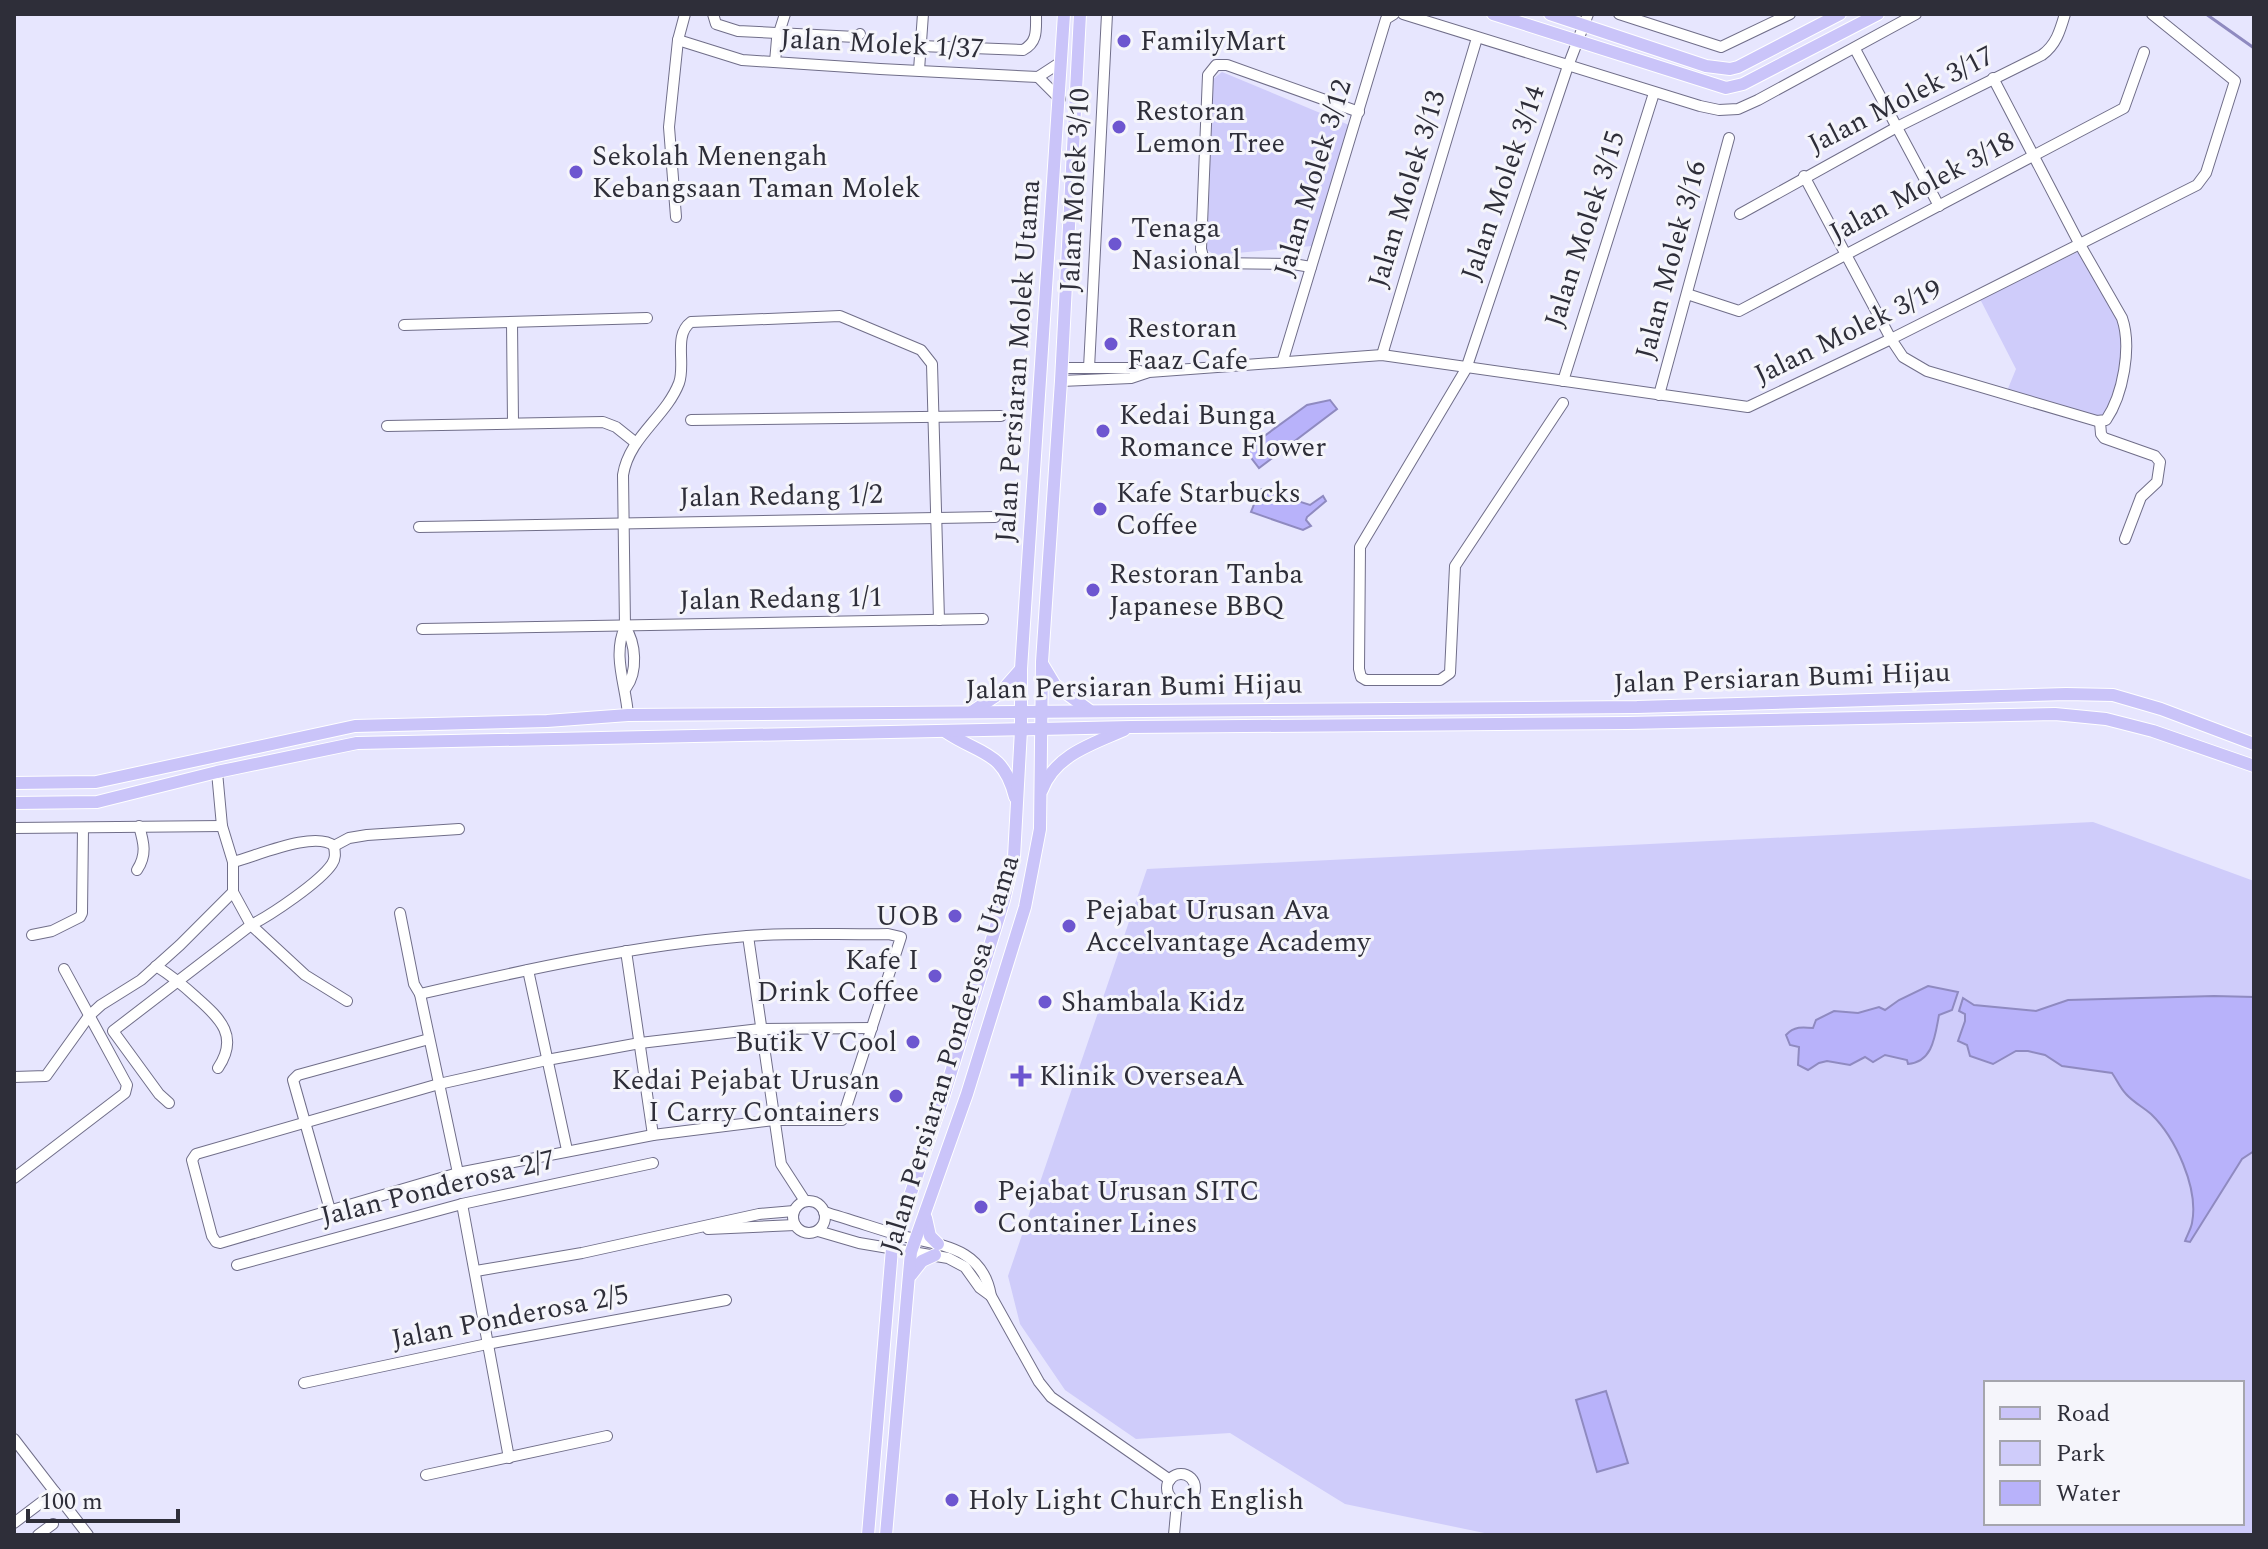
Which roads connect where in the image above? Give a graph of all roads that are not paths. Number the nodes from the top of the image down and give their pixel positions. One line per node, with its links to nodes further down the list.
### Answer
1 (685, 14): 24 (street)
2 (713, 14): 21 (street)
3 (785, 14): 21 (street)
4 (923, 14): 26 (street)
5 (1036, 14): 26 (street)
6 (1064, 14): 30 (main road, Jalan Persiaran Molek Utama)
7 (1080, 14): 58 (main road, Jalan Persiaran Molek Utama)
8 (1107, 14): 55 (street, Jalan Molek 3/10)
9 (1394, 14): 37 (street, Jalan Molek 3/12)
10 (1403, 14): 23 (street)
11 (1493, 14): 25 (main road)
12 (1550, 14): 20 (main road)
13 (1619, 14): 14 (street)
14 (1790, 14)
15 (1840, 14): 20 (main road)
16 (1878, 14): 25 (main road)
17 (1916, 14): 27 (street)
18 (2065, 14): 34 (street, Jalan Molek 3/17)
19 (2152, 14): 45 (street, Jalan Molek 3/19)
20 (1586, 19): 25 (street, Jalan Molek 3/14)
21 (779, 33): 22 (street); 29 (street)
22 (860, 34)
23 (1477, 38): 31 (street); 53 (street, Jalan Molek 3/13)
24 (678, 40): 29 (street, Jalan Molek 1/37); 44 (street)
25 (1577, 41): 31 (street, Jalan Molek 3/14)
26 (920, 46): 32 (street)
27 (1855, 49): 35 (street); 38 (street)
28 (2144, 52): 40 (street, Jalan Molek 3/18)
29 (775, 62): 32 (street, Jalan Molek 1/37)
30 (1061, 62): 33 (street); 36 (main road, Jalan Persiaran Molek Utama)
31 (1568, 66): 35 (street); 56 (street, Jalan Molek 3/14)
32 (919, 70): 33 (street, Jalan Molek 1/37)
33 (1038, 77): 36 (street)
34 (1993, 78): 38 (street, Jalan Molek 3/17); 40 (street)
35 (1654, 93): 59 (street, Jalan Molek 3/15)
36 (1060, 99): 79 (main road, Jalan Persiaran Molek Utama)
37 (1359, 112): 47 (street, Jalan Molek 3/12); 47 (street)
38 (1897, 127): 41 (street, Jalan Molek 3/17); 42 (street)
39 (1729, 138): 48 (street, Jalan Molek 3/16)
40 (2034, 155): 42 (street, Jalan Molek 3/18); 45 (street)
41 (1804, 176): 43 (street, Jalan Molek 3/17); 46 (street)
42 (1939, 206): 46 (street, Jalan Molek 3/18)
43 (1740, 214)
44 (676, 217)
45 (2079, 243): 52 (street, Jalan Molek 3/19); 65 (street)
46 (1846, 254): 48 (street, Jalan Molek 3/18); 52 (street)
47 (1311, 267): 54 (street, Jalan Molek 3/12)
48 (1687, 294): 60 (street, Jalan Molek 3/16)
49 (647, 318): 50 (street)
50 (512, 323): 51 (street); 66 (street)
51 (404, 325)
52 (1891, 339): 60 (street, Jalan Molek 3/19); 65 (street)
53 (1382, 355): 54 (street, Jalan Molek 3/19); 56 (street, Jalan Molek 3/19)
54 (1283, 360): 57 (street, Jalan Molek 3/19)
55 (1089, 368): 57 (street, Jalan Molek 3/19); 58 (street, Jalan Molek 3/19)
56 (1466, 369): 59 (street, Jalan Molek 3/19); 61 (street, Jalan Molek 3/14)
57 (1145, 373): 58 (street, Jalan Molek 3/19)
58 (1062, 375): 78 (main road, Jalan Persiaran Molek Utama)
59 (1563, 381): 60 (street, Jalan Molek 3/19)
60 (1659, 395)
61 (1563, 403)
62 (1001, 416): 63 (street)
63 (935, 418): 64 (street); 68 (street); 70 (street)
64 (691, 420)
65 (2100, 422): 73 (street)
66 (513, 423): 67 (street); 68 (street)
67 (387, 426)
68 (636, 443): 71 (street)
69 (995, 517): 70 (street)
70 (938, 518): 71 (street, Jalan Redang 1/2); 75 (street)
71 (624, 523): 72 (street, Jalan Redang 1/2); 76 (street)
72 (419, 527)
73 (2125, 539)
74 (983, 619): 75 (street, Jalan Redang 1/1)
75 (939, 620): 76 (street, Jalan Redang 1/1)
76 (625, 627): 77 (street, Jalan Redang 1/1); 86 (street)
77 (422, 629)
78 (1042, 662): 83 (main road); 84 (main road, Jalan Persiaran Molek Utama)
79 (1021, 669): 82 (main road, Jalan Persiaran Molek Utama); 85 (main road)
80 (1408, 707): 81 (main road, Jalan Persiaran Bumi Hijau); 83 (main road, Jalan Persiaran Bumi Hijau); 88 (main road)
81 (1530, 707): 87 (main road); 95 (main road, Jalan Persiaran Bumi Hijau)
82 (1021, 712): 84 (main road, Jalan Persiaran Bumi Hijau); 85 (main road, Jalan Persiaran Bumi Hijau); 90 (main road, Jalan Persiaran Molek Utama)
83 (1091, 712): 84 (main road, Jalan Persiaran Bumi Hijau)
84 (1040, 713): 91 (main road, Jalan Persiaran Molek Utama)
85 (966, 714): 86 (main road, Jalan Persiaran Bumi Hijau)
86 (628, 715): 93 (main road); 94 (main road); 98 (main road, Jalan Persiaran Bumi Hijau)
87 (1528, 724): 88 (main road, Jalan Persiaran Bumi Hijau); 96 (main road, Jalan Persiaran Bumi Hijau)
88 (1406, 725): 89 (main road, Jalan Persiaran Bumi Hijau)
89 (1131, 727): 91 (main road, Jalan Persiaran Bumi Hijau); 99 (main road)
90 (1021, 730): 91 (main road, Jalan Persiaran Bumi Hijau); 92 (main road, Jalan Persiaran Bumi Hijau); 101 (main road, Jalan Persiaran Ponderosa Utama)
91 (1040, 730): 99 (main road, Jalan Persiaran Ponderosa Utama)
92 (946, 732): 93 (main road, Jalan Persiaran Bumi Hijau); 101 (main road)
93 (688, 736): 94 (main road, Jalan Persiaran Bumi Hijau)
94 (580, 738): 97 (main road, Jalan Persiaran Bumi Hijau)
95 (2254, 744)
96 (2254, 766)
97 (217, 772): 100 (main road, Jalan Persiaran Bumi Hijau); 103 (street)
98 (14, 783)
99 (1039, 797): 145 (main road, Jalan Persiaran Ponderosa Utama)
100 (14, 803)
101 (1018, 808): 153 (main road, Jalan Persiaran Ponderosa Utama)
102 (139, 826): 103 (street); 105 (street); 109 (street)
103 (222, 826): 108 (street)
104 (14, 828): 105 (street)
105 (83, 828): 113 (street)
106 (459, 829): 107 (street)
107 (334, 846): 108 (street); 112 (street)
108 (233, 862): 110 (street)
109 (137, 870)
110 (233, 892): 112 (street); 116 (street)
111 (400, 913): 120 (street)
112 (251, 925): 119 (street); 121 (street)
113 (32, 935)
114 (748, 936): 115 (street); 123 (street); 124 (street)
115 (626, 951): 118 (street); 126 (street)
116 (156, 966): 119 (street); 122 (street)
117 (64, 969): 122 (street)
118 (528, 970): 120 (street); 127 (street)
119 (177, 979): 128 (street); 131 (street)
120 (420, 994): 125 (street)
121 (347, 1001)
122 (89, 1016): 129 (street); 138 (street)
123 (872, 1028): 124 (street); 132 (street)
124 (760, 1029): 126 (street); 132 (street)
125 (429, 1039): 130 (street); 133 (street)
126 (640, 1043): 127 (street); 134 (street)
127 (547, 1060): 130 (street); 135 (street)
128 (218, 1068)
129 (14, 1077)
130 (439, 1084): 133 (street); 137 (street)
131 (169, 1103)
132 (774, 1120): 134 (street); 139 (street)
133 (304, 1123): 141 (street); 141 (street)
134 (653, 1135): 135 (street)
135 (567, 1150): 137 (street)
136 (653, 1163): 140 (street, Jalan Ponderosa 2/7)
137 (458, 1173): 141 (street)
138 (14, 1178)
139 (805, 1201): 142 (street); 143 (street)
140 (462, 1204): 159 (street, Jalan Ponderosa 2/7); 160 (street)
141 (330, 1210)
142 (794, 1211): 144 (street); 147 (street)
143 (824, 1212): 148 (street); 152 (street)
144 (770, 1213): 146 (street); 150 (street)
145 (926, 1215): 154 (main road, Jalan Persiaran Ponderosa Utama); 157 (main road)
146 (749, 1216): 149 (street); 151 (street)
147 (795, 1225): 150 (street); 152 (street)
148 (866, 1225): 153 (street); 155 (street)
149 (698, 1228): 151 (street); 160 (street)
150 (771, 1228): 151 (street)
151 (750, 1229)
152 (818, 1231): 155 (street)
153 (896, 1234): 154 (street); 156 (main road, Jalan Persiaran Ponderosa Utama)
154 (916, 1239): 157 (street); 158 (main road, Jalan Persiaran Ponderosa Utama)
155 (859, 1243): 156 (street)
156 (892, 1249): 158 (street); 176 (main road, Jalan Persiaran Ponderosa Utama)
157 (936, 1249): 158 (street); 161 (main road); 169 (street)
158 (911, 1252): 161 (main road, Jalan Persiaran Ponderosa Utama)
159 (237, 1265)
160 (476, 1271): 163 (street)
161 (908, 1282): 177 (main road, Jalan Persiaran Ponderosa Utama)
162 (726, 1300): 163 (street, Jalan Ponderosa 2/5)
163 (487, 1344): 164 (street, Jalan Ponderosa 2/5); 167 (street)
164 (304, 1383)
165 (607, 1436): 167 (street)
166 (14, 1439): 170 (street)
167 (509, 1458): 168 (street)
168 (426, 1475)
169 (1170, 1480): 171 (street); 171 (street)
170 (55, 1492): 172 (street); 175 (street)
171 (1177, 1502): 178 (street)
172 (14, 1523)
173 (53, 1524): 174 (street)
174 (38, 1535)
175 (88, 1535)
176 (868, 1535)
177 (886, 1535)
178 (1174, 1535)

